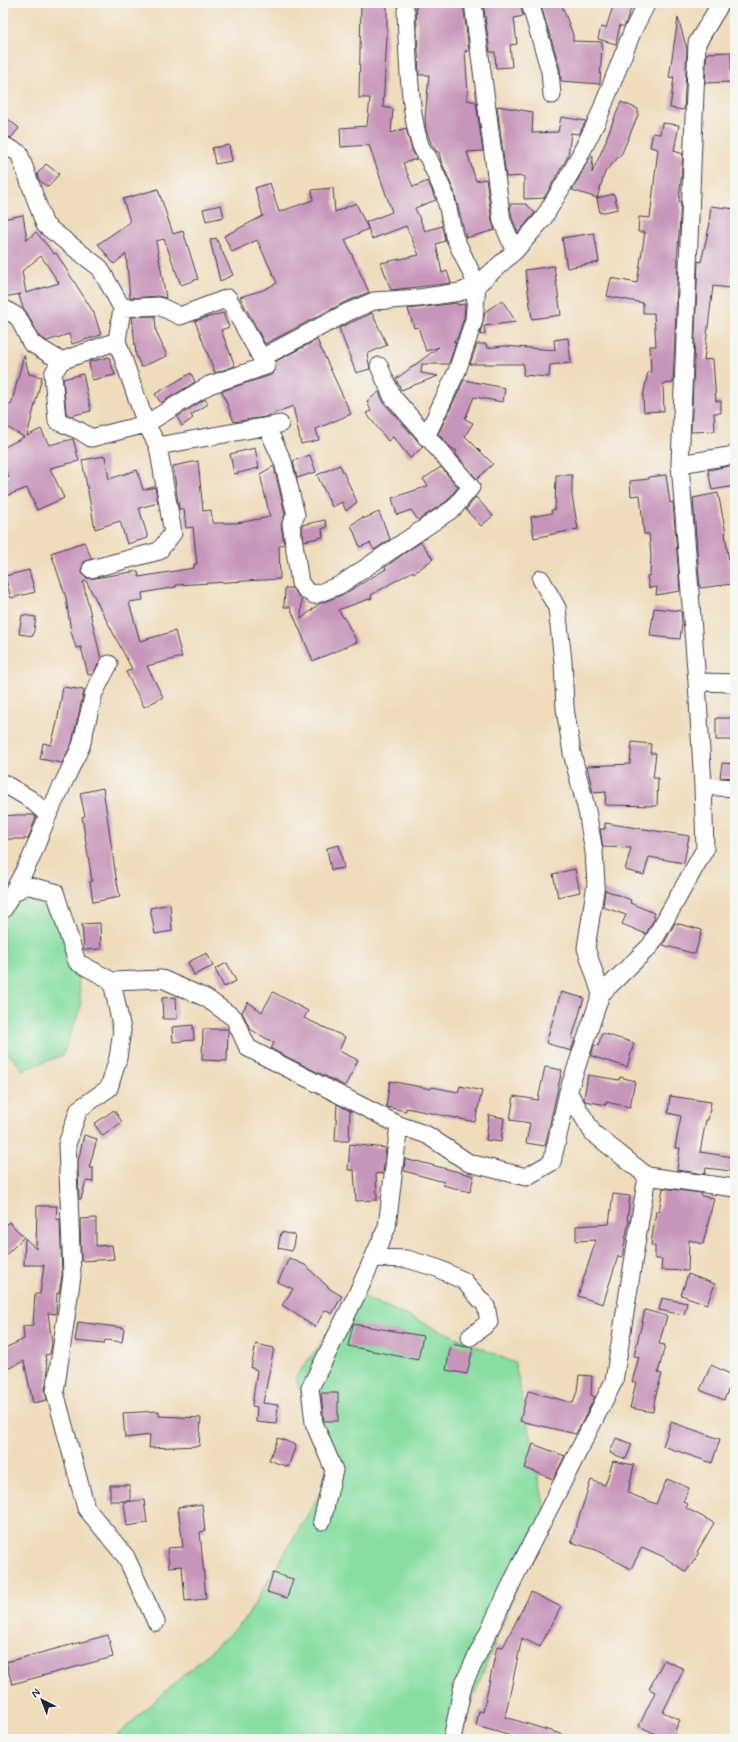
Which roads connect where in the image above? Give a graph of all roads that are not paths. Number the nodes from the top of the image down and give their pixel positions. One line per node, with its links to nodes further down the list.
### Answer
1 (473, 3): 8 (street)
2 (530, 3): 6 (street)
3 (647, 3): 8 (street)
4 (721, 3): 20 (street)
5 (406, 11): 9 (street)
6 (552, 95)
7 (3, 145): 11 (street)
8 (515, 251): 9 (street)
9 (476, 285): 14 (street); 17 (street)
10 (3, 308): 13 (street)
11 (122, 308): 12 (street); 14 (street)
12 (117, 341): 13 (street); 16 (street)
13 (61, 361): 16 (street)
14 (266, 366): 16 (street)
15 (379, 366): 17 (street)
16 (146, 424): 18 (street)
17 (426, 437): 18 (street)
18 (158, 446): 21 (street)
19 (735, 455): 20 (street)
20 (680, 464): 24 (street)
21 (90, 570)
22 (541, 579): 32 (street)
23 (109, 664): 29 (street)
24 (697, 682): 25 (street); 27 (street)
25 (735, 683)
26 (3, 783): 29 (street)
27 (703, 786): 28 (street); 32 (street)
28 (735, 788)
29 (48, 815): 30 (street)
30 (3, 910): 31 (street)
31 (112, 981): 34 (street); 40 (street)
32 (601, 994): 33 (street)
33 (568, 1092): 34 (street); 35 (street)
34 (399, 1125): 37 (street)
35 (647, 1176): 36 (street); 41 (street)
36 (735, 1188)
37 (373, 1258): 38 (street); 39 (street)
38 (470, 1337)
39 (322, 1521)
40 (156, 1622)
41 (452, 1739)

